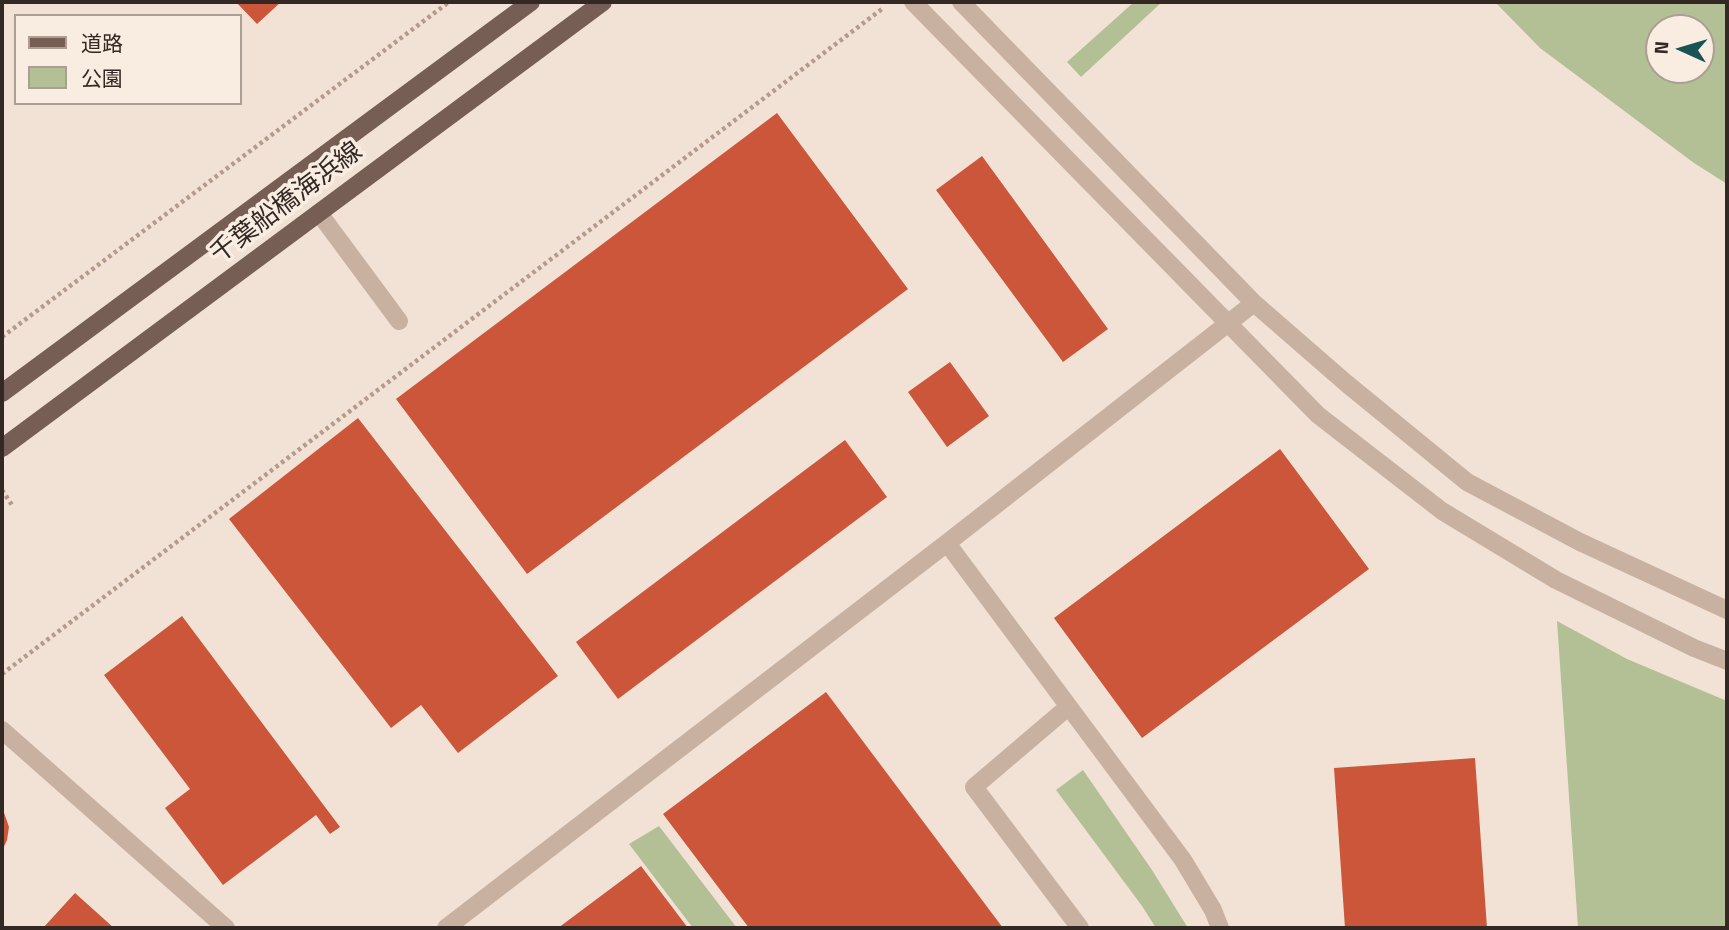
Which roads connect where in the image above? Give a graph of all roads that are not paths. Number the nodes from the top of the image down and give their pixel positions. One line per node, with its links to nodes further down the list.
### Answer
1 (531, 2): 9 (main road, 千葉船橋海浜線)
2 (603, 2): 5 (main road, 千葉船橋海浜線)
3 (913, 2): 8 (street)
4 (961, 2): 6 (street)
5 (319, 213): 7 (street); 10 (main road, 千葉船橋海浜線)
6 (1254, 303): 8 (street); 12 (street)
7 (399, 321)
8 (1227, 325): 11 (street); 13 (street)
9 (2, 393)
10 (2, 448)
11 (947, 542): 14 (street); 17 (street)
12 (1727, 610)
13 (1727, 661)
14 (1068, 707): 18 (street); 19 (street)
15 (2, 730): 16 (street)
16 (226, 928)
17 (446, 928)
18 (1080, 928)
19 (1220, 928)

